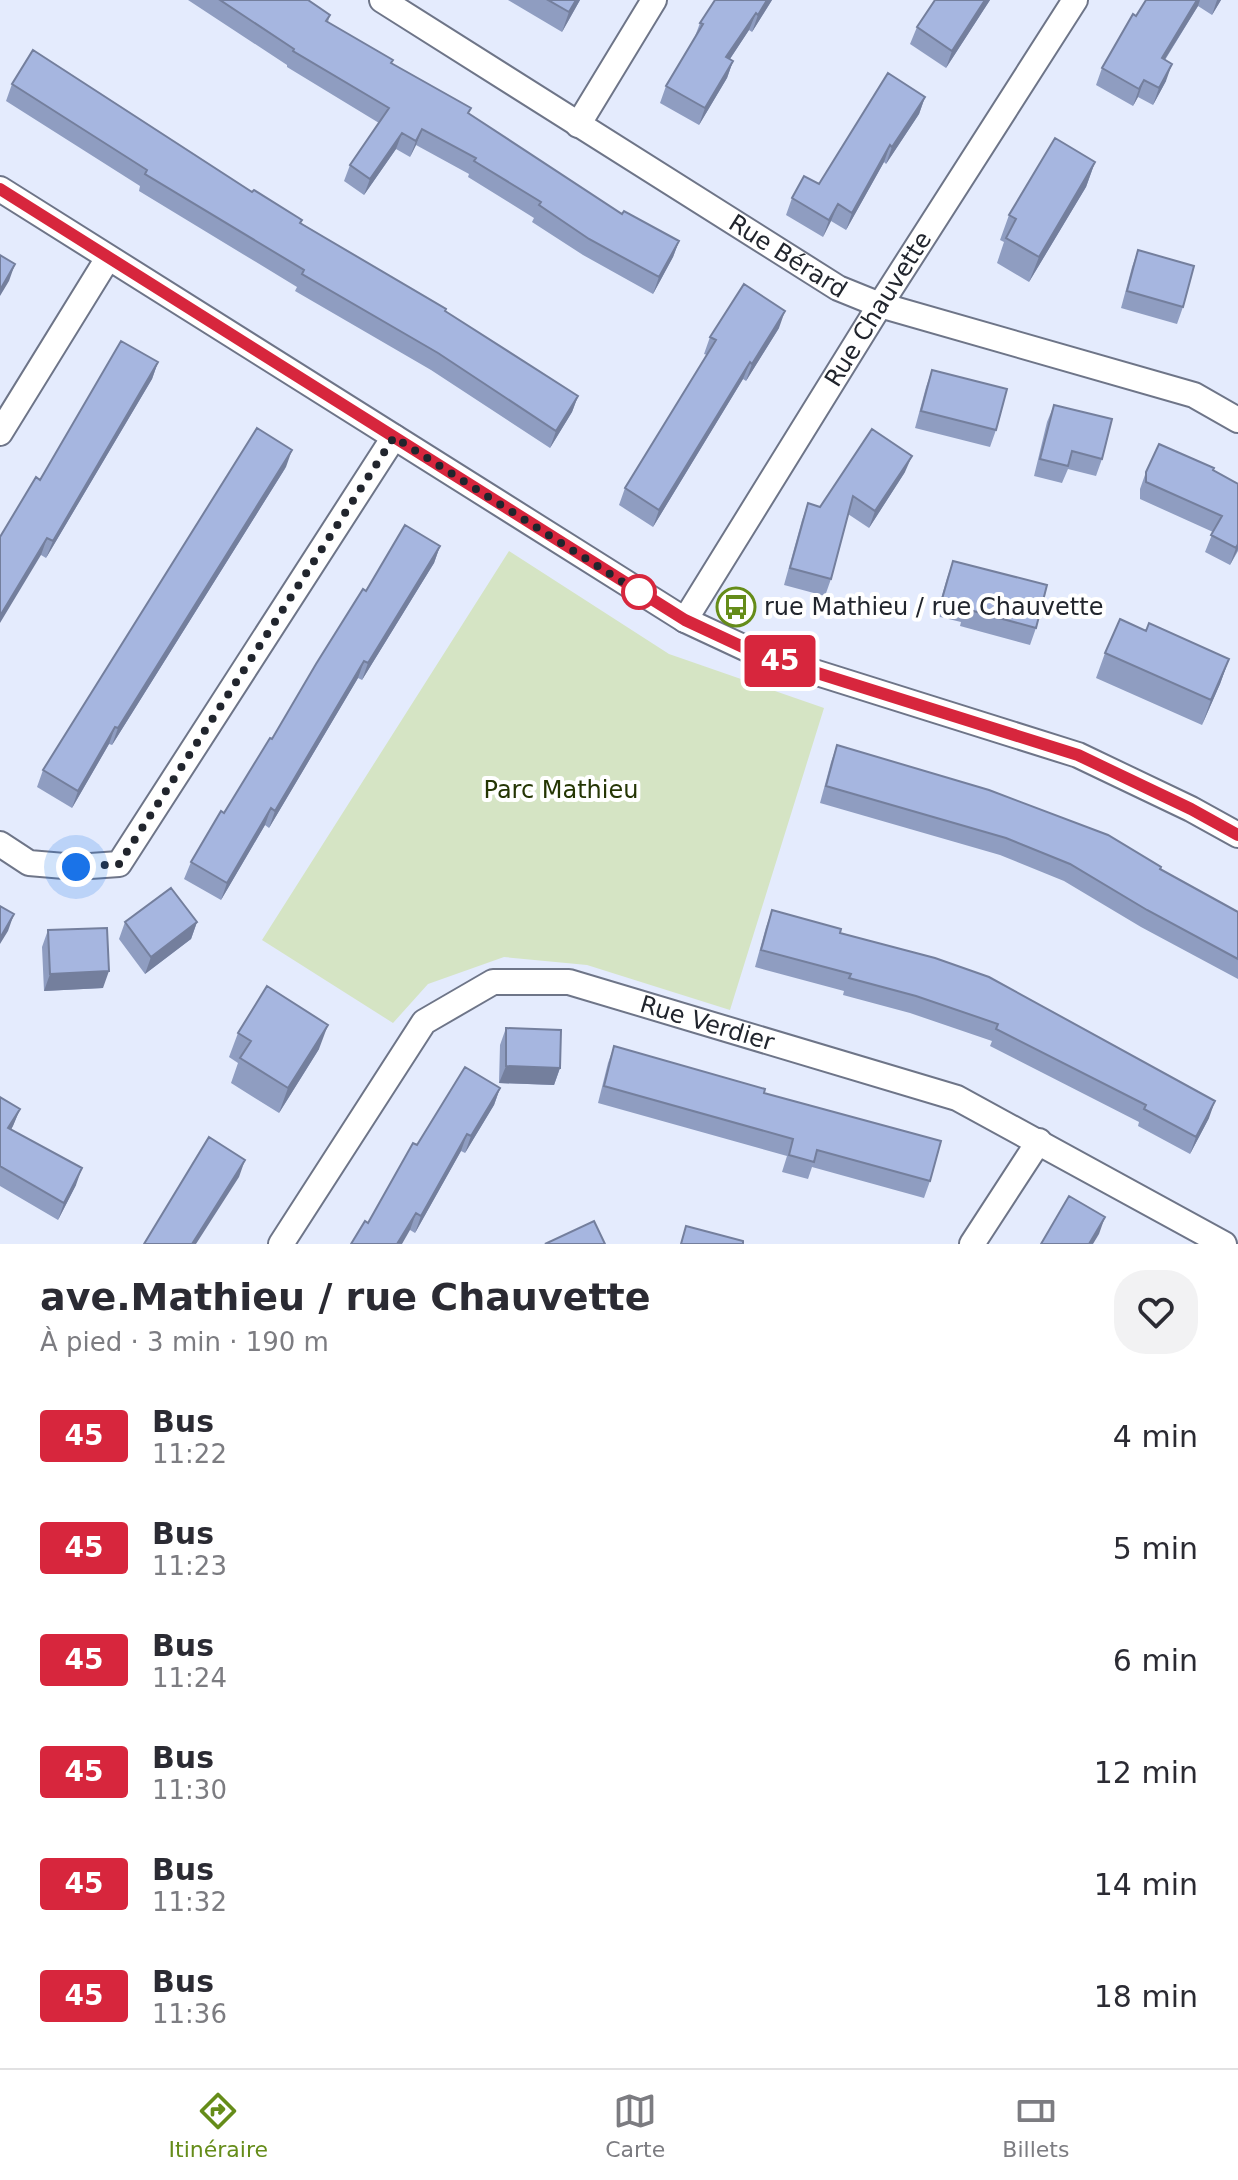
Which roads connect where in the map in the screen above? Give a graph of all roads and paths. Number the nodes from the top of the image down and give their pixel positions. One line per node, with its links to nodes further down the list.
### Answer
1 (382, 0): 4 (street, Rue Bérard)
2 (654, 0): 4 (street)
3 (1075, 0): 7 (street, Rue Chauvette)
4 (578, 125): 7 (street, Rue Bérard)
5 (0, 189): 6 (street)
6 (108, 258): 9 (street); 10 (street)
7 (880, 305): 8 (street, Rue Bérard); 11 (street, Rue Chauvette)
8 (1238, 420)
9 (0, 433)
10 (394, 437): 11 (street); 13 (street)
11 (685, 620): 12 (street)
12 (1238, 835)
13 (0, 844)
14 (1039, 1141): 15 (street, Rue Verdier); 16 (street); 17 (street, Rue Verdier)
15 (281, 1244)
16 (972, 1244)
17 (1224, 1244)

